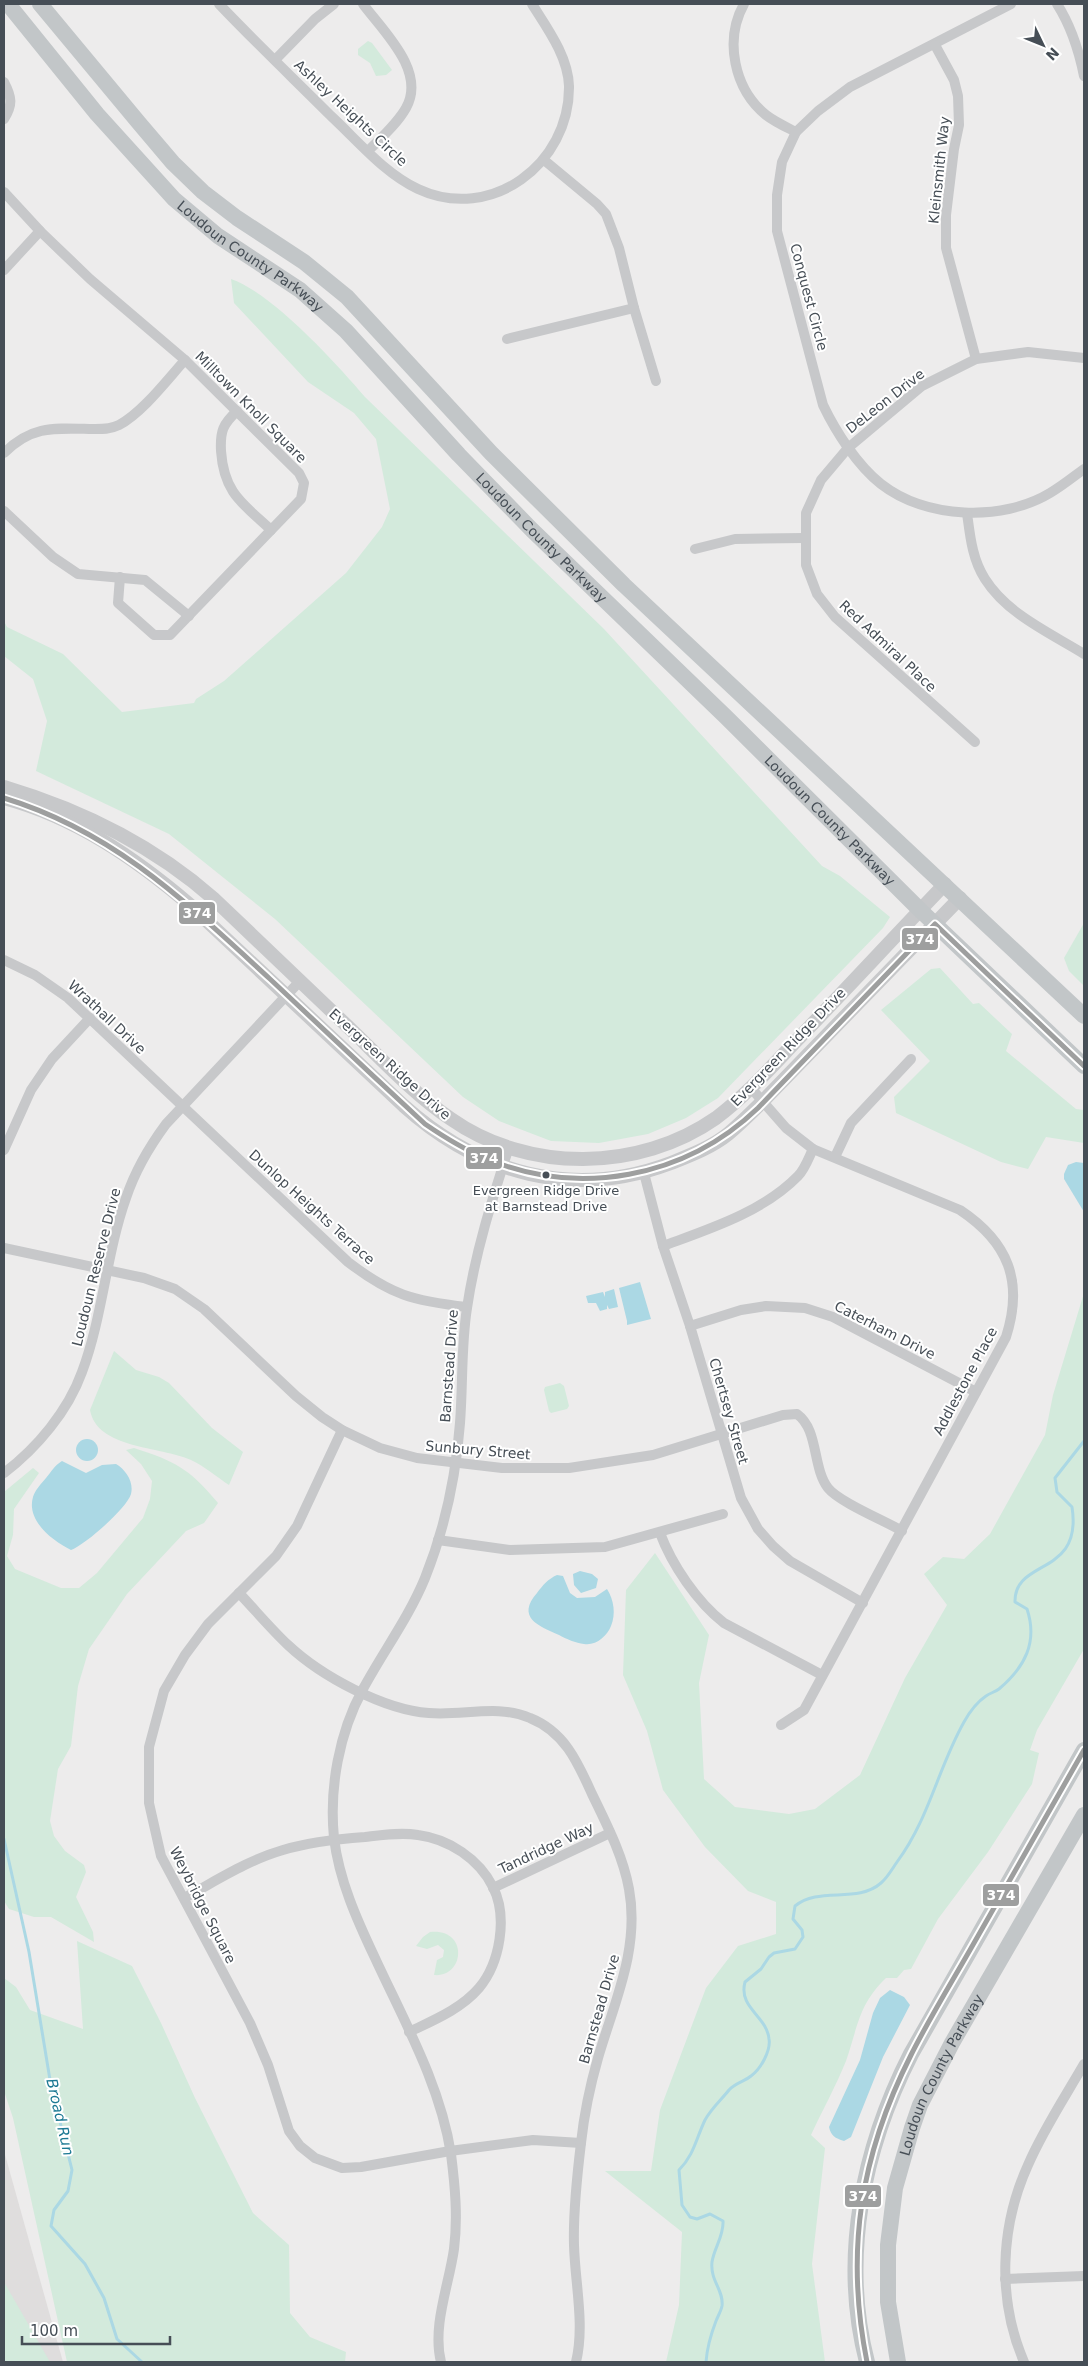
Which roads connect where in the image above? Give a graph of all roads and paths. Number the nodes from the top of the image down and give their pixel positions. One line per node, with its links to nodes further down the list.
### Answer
1 (8, 4): 44 (main road, Loudoun County Parkway)
2 (40, 4): 42 (main road, Loudoun County Parkway)
3 (219, 4): 11 (street, Ashley Heights Circle)
4 (334, 4): 11 (street)
5 (362, 4): 16 (street)
6 (532, 4): 17 (street, Ashley Heights Circle)
7 (744, 4): 15 (street)
8 (1011, 4): 10 (street, Conquest Circle)
9 (1057, 4): 12 (street)
10 (935, 44): 15 (street, Conquest Circle); 24 (street, Kleinsmith Way)
11 (274, 60): 16 (street, Ashley Heights Circle)
12 (1084, 76)
13 (4, 82): 14 (street)
14 (4, 119)
15 (796, 132): 28 (street, Conquest Circle)
16 (368, 152): 17 (street, Ashley Heights Circle)
17 (544, 160): 21 (street)
18 (4, 192): 19 (street, Milltown Knoll Square)
19 (40, 231): 20 (street); 25 (street, Milltown Knoll Square)
20 (4, 270)
21 (634, 308): 22 (street); 26 (street)
22 (507, 340)
23 (1084, 358): 24 (street, DeLeon Drive)
24 (976, 359): 28 (street, DeLeon Drive)
25 (185, 360): 27 (street, Milltown Knoll Square); 29 (street)
26 (656, 381)
27 (238, 411): 33 (street); 33 (street, Milltown Knoll Square)
28 (848, 448): 32 (street, Conquest Circle); 34 (street, Red Admiral Place)
29 (4, 453)
30 (1084, 469): 32 (street, Conquest Circle)
31 (4, 511): 36 (street)
32 (966, 513): 38 (street)
33 (271, 530): 37 (street, Milltown Knoll Square)
34 (804, 538): 35 (street); 39 (street, Red Admiral Place)
35 (695, 549)
36 (120, 577): 37 (street); 37 (street, Milltown Knoll Square)
37 (189, 616)
38 (1084, 654)
39 (975, 742)
40 (4, 787): 47 (street, Evergreen Ridge Drive)
41 (4, 798): 48 (street, Evergreen Ridge Drive)
42 (945, 884): 43 (main road, Loudoun County Parkway); 44 (street, Evergreen Ridge Drive)
43 (960, 898): 45 (street, Evergreen Ridge Drive); 49 (main road, Loudoun County Parkway)
44 (920, 910): 45 (main road, Loudoun County Parkway); 53 (street, Evergreen Ridge Drive)
45 (935, 924): 52 (main road, Loudoun County Parkway); 54 (street, Evergreen Ridge Drive)
46 (4, 960): 50 (street, Wrathall Drive)
47 (300, 981): 48 (street, Loudoun Reserve Drive); 56 (street, Evergreen Ridge Drive)
48 (287, 995): 55 (street, Loudoun Reserve Drive); 60 (street, Evergreen Ridge Drive)
49 (1084, 1016)
50 (90, 1018): 55 (street, Wrathall Drive); 58 (street)
51 (911, 1059): 59 (street)
52 (1084, 1066)
53 (751, 1088): 54 (street, Addlestone Place); 56 (street, Evergreen Ridge Drive)
54 (762, 1102): 57 (street, Addlestone Place); 61 (street, Evergreen Ridge Drive)
55 (182, 1106): 64 (street, Loudoun Reserve Drive); 65 (street, Dunlop Heights Terrace)
56 (509, 1147): 60 (street, Barnstead Drive)
57 (813, 1149): 59 (street, Addlestone Place); 62 (street)
58 (4, 1150)
59 (834, 1157): 67 (street, Addlestone Place)
60 (502, 1167): 61 (street, Evergreen Ridge Drive); 65 (street, Barnstead Drive)
61 (644, 1173): 62 (street, Chertsey Street)
62 (663, 1246): 66 (street, Chertsey Street)
63 (4, 1248): 64 (street, Sunbury Street)
64 (108, 1270): 68 (street, Sunbury Street); 71 (street, Loudoun Reserve Drive)
65 (467, 1308): 70 (street, Barnstead Drive)
66 (690, 1326): 67 (street, Caterham Drive); 69 (street, Chertsey Street)
67 (976, 1392): 73 (street, Addlestone Place)
68 (342, 1430): 70 (street, Sunbury Street); 76 (street, Weybridge Square)
69 (720, 1433): 70 (street, Sunbury Street); 73 (street, Sunbury Street); 77 (street, Chertsey Street)
70 (455, 1464): 75 (street, Barnstead Drive)
71 (4, 1473)
72 (723, 1514): 74 (street)
73 (902, 1530): 77 (street, Addlestone Place)
74 (660, 1533): 75 (street); 78 (street)
75 (438, 1540): 79 (street, Barnstead Drive)
76 (239, 1593): 79 (street); 86 (street, Weybridge Square)
77 (863, 1603): 78 (street, Addlestone Place)
78 (822, 1675): 80 (street, Addlestone Place)
79 (361, 1692): 83 (street, Barnstead Drive); 84 (street, Barnstead Drive)
80 (781, 1725)
81 (1084, 1750): 95 (main road)
82 (1084, 1815): 96 (main road, Loudoun County Parkway)
83 (610, 1833): 85 (street, Tandridge Way); 89 (street, Barnstead Drive)
84 (334, 1840): 85 (street); 86 (street); 87 (street, Barnstead Drive)
85 (493, 1888): 87 (street)
86 (184, 1898): 90 (street, Weybridge Square)
87 (409, 2032): 90 (street, Barnstead Drive)
88 (1084, 2064): 92 (street)
89 (581, 2143): 90 (street, Weybridge Square); 94 (street, Barnstead Drive)
90 (450, 2151): 93 (street, Barnstead Drive)
91 (1084, 2276): 92 (street)
92 (1005, 2279): 97 (street)
93 (441, 2362)
94 (576, 2362)
95 (867, 2362)
96 (898, 2362)
97 (1024, 2362)

